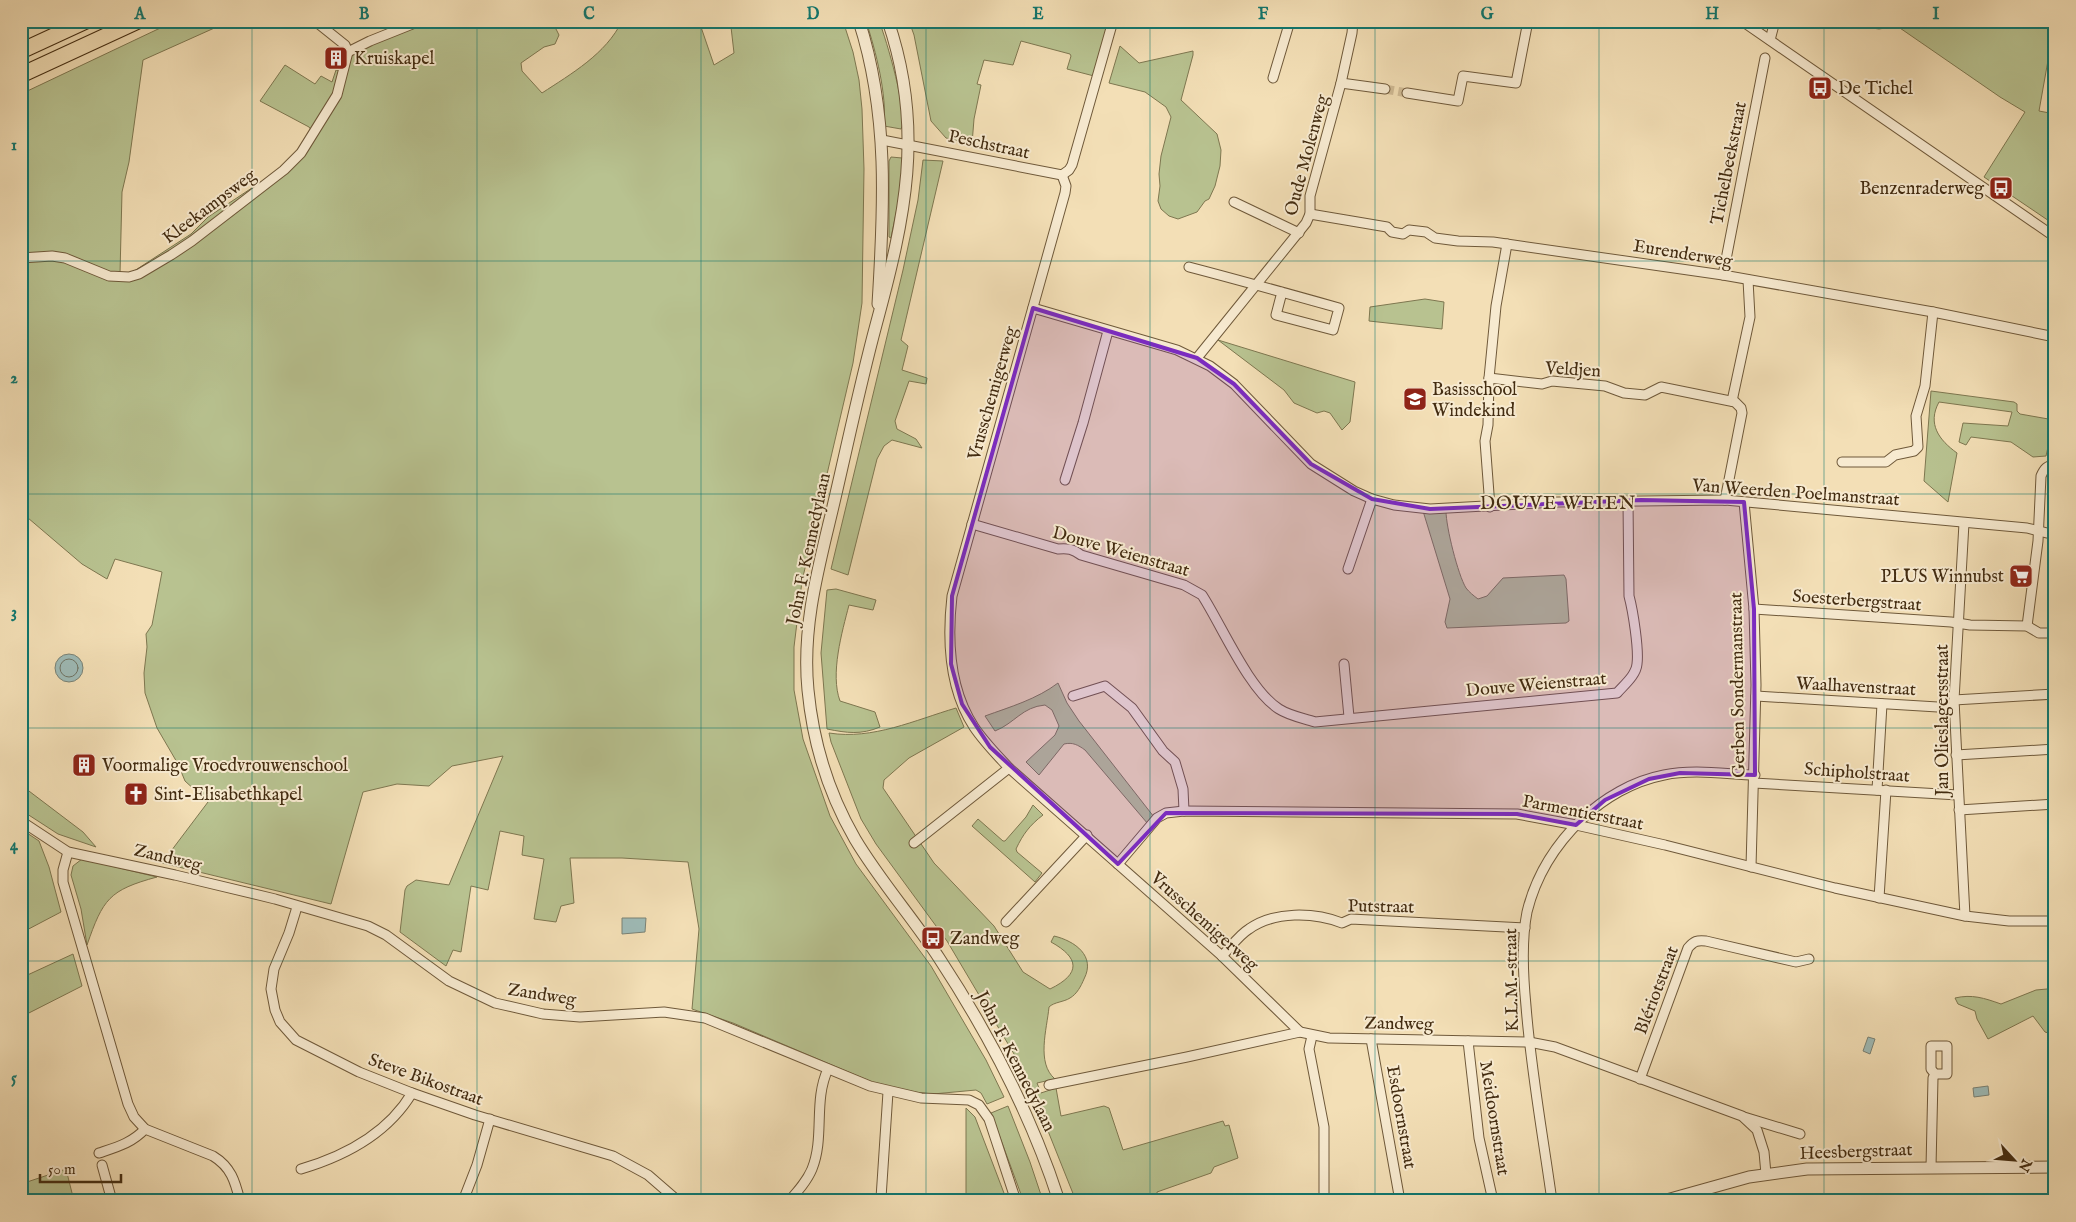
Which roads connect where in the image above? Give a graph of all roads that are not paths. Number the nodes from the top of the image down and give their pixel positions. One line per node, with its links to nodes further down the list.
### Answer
1 (86, 21): 16 (highway)
2 (138, 21): 19 (highway)
3 (315, 21): 17 (street)
4 (420, 21): 17 (street)
5 (702, 21): 6 (street)
6 (763, 21)
7 (859, 21): 24 (street, John F. Kennedylaan)
8 (888, 21): 25 (street, John F. Kennedylaan)
9 (1112, 21): 26 (street)
10 (1290, 21): 20 (street)
11 (1353, 21): 21 (street, Oude Molenweg)
12 (1528, 21): 23 (street)
13 (1742, 21): 15 (street)
14 (1775, 21): 15 (street)
15 (1770, 40): 30 (street)
16 (21, 51)
17 (348, 52): 32 (street, Kleekampsweg)
18 (1765, 58): 34 (street, Tichelbeekstraat)
19 (21, 75)
20 (1273, 78)
21 (1341, 83): 22 (street, Oude Molenweg); 28 (street, Oude Molenweg)
22 (1385, 90)
23 (1407, 93)
24 (882, 140): 25 (street, Peschstraat); 40 (street, John F. Kennedylaan)
25 (909, 145): 26 (street, Peschstraat); 40 (street, John F. Kennedylaan)
26 (1062, 175): 38 (street, Vrusschemigerweg)
27 (1234, 202): 29 (street, Oude Molenweg)
28 (1310, 214): 29 (street, Oude Molenweg); 31 (street, Eurenderweg)
29 (1299, 233): 36 (street, Oude Molenweg)
30 (2055, 237)
31 (1507, 244): 34 (street, Eurenderweg); 44 (street)
32 (21, 258)
33 (1189, 267): 36 (street)
34 (1723, 275): 35 (street, Eurenderweg)
35 (1748, 280): 39 (street, Eurenderweg); 45 (street)
36 (1258, 285): 37 (street); 43 (street, Oude Molenweg)
37 (1282, 292): 37 (street)
38 (1033, 308): 41 (street, Van Weerden Poelmanstraat); 55 (street, Vrusschemigerweg)
39 (1933, 312): 42 (street, Eurenderweg); 46 (street)
40 (876, 323): 122 (street, John F. Kennedylaan)
41 (1108, 330): 43 (street, Van Weerden Poelmanstraat); 48 (street)
42 (2055, 337)
43 (1197, 358): 49 (street, Van Weerden Poelmanstraat)
44 (1489, 378): 45 (street, Veldjen); 53 (street)
45 (1732, 401): 51 (street)
46 (1842, 462)
47 (2055, 465): 56 (street)
48 (1065, 480)
49 (1372, 499): 53 (street, Van Weerden Poelmanstraat); 58 (street)
50 (1628, 500): 51 (street, Van Weerden Poelmanstraat); 53 (street, Van Weerden Poelmanstraat); 69 (street, Douve Weienstraat)
51 (1725, 500): 52 (street, Van Weerden Poelmanstraat)
52 (1744, 502): 54 (street, Van Weerden Poelmanstraat); 59 (street, Gerben Sondermanstraat)
53 (1490, 507)
54 (1964, 523): 56 (street, Van Weerden Poelmanstraat); 60 (street, Jan Olieslagersstraat)
55 (972, 524): 69 (street, Douve Weienstraat); 72 (street, Vrusschemigerweg)
56 (2039, 532): 57 (street, Van Weerden Poelmanstraat); 61 (street)
57 (2055, 535)
58 (1348, 569)
59 (1754, 609): 60 (street, Soesterbergstraat); 66 (street, Gerben Sondermanstraat)
60 (1958, 623): 61 (street, Soesterbergstraat); 68 (street, Jan Olieslagersstraat)
61 (2027, 626): 62 (street, Soesterbergstraat)
62 (2055, 633)
63 (1344, 664): 69 (street)
64 (2055, 694): 68 (street, Waalhavenstraat)
65 (1073, 696): 78 (street)
66 (1756, 696): 67 (street, Waalhavenstraat); 73 (street, Gerben Sondermanstraat)
67 (1882, 704): 68 (street, Waalhavenstraat); 74 (street)
68 (1954, 704): 71 (street, Jan Olieslagersstraat)
69 (1349, 717)
70 (2055, 750): 71 (street)
71 (1956, 755): 75 (street, Jan Olieslagersstraat)
72 (1009, 768): 81 (street, Vrusschemigerweg); 82 (street)
73 (1754, 779): 74 (street, Schipholstraat); 80 (street, K.L.M.-straat); 85 (street, Gerben Sondermanstraat)
74 (1882, 790): 75 (street, Schipholstraat); 86 (street)
75 (1958, 795): 77 (street, Jan Olieslagersstraat)
76 (2055, 804): 77 (street)
77 (1959, 810): 88 (street, Jan Olieslagersstraat)
78 (1184, 811): 80 (street, Parmentierstraat); 84 (street, Parmentierstraat)
79 (21, 821): 83 (street, Zandweg)
80 (1576, 825): 85 (street, Parmentierstraat); 91 (street, K.L.M.-straat)
81 (1087, 835): 84 (street, Vrusschemigerweg); 90 (street)
82 (914, 843)
83 (68, 852): 87 (street, Zandweg); 107 (street)
84 (1118, 864): 92 (street, Vrusschemigerweg)
85 (1751, 868): 86 (street, Parmentierstraat)
86 (1879, 898): 88 (street, Parmentierstraat)
87 (297, 907): 99 (street, Zandweg); 104 (street, Steve Bikostraat)
88 (1965, 916): 89 (street, Parmentierstraat)
89 (2055, 921)
90 (1006, 922)
91 (1525, 928): 92 (street, Putstraat); 98 (street, K.L.M.-straat)
92 (1222, 956): 94 (street, Vrusschemigerweg)
93 (1810, 959): 101 (street, Blériotstraat)
94 (1300, 1032): 95 (street, Zandweg); 102 (street)
95 (1312, 1036): 96 (street, Zandweg); 123 (street)
96 (1371, 1039): 97 (street, Zandweg); 124 (street, Esdoornstraat)
97 (1468, 1041): 98 (street, Zandweg); 125 (street, Meidoornstraat)
98 (1529, 1042): 101 (street, Zandweg); 126 (street, K.L.M.-straat)
99 (828, 1069): 103 (street, Zandweg); 119 (street)
100 (1935, 1074): 111 (street)
101 (1640, 1079): 105 (street, Zandweg)
102 (1049, 1085)
103 (888, 1092): 120 (street); 121 (street, Zandweg)
104 (412, 1093): 106 (street, Steve Bikostraat); 113 (street)
105 (1742, 1116): 108 (street, Zandweg); 114 (street, Zandweg)
106 (490, 1119): 117 (street); 118 (street, Steve Bikostraat)
107 (146, 1129): 109 (street); 116 (street)
108 (1800, 1134)
109 (99, 1153)
110 (102, 1166): 115 (street)
111 (1931, 1167): 112 (street, Heesbergstraat); 114 (street, Heesbergstraat)
112 (2055, 1167)
113 (301, 1169)
114 (1766, 1174): 127 (street, Heesbergstraat)
115 (112, 1201)
116 (240, 1201)
117 (464, 1201)
118 (678, 1201)
119 (789, 1201)
120 (879, 1201)
121 (1016, 1201)
122 (1059, 1201)
123 (1324, 1201)
124 (1400, 1201)
125 (1492, 1201)
126 (1552, 1201)
127 (1663, 1201)

